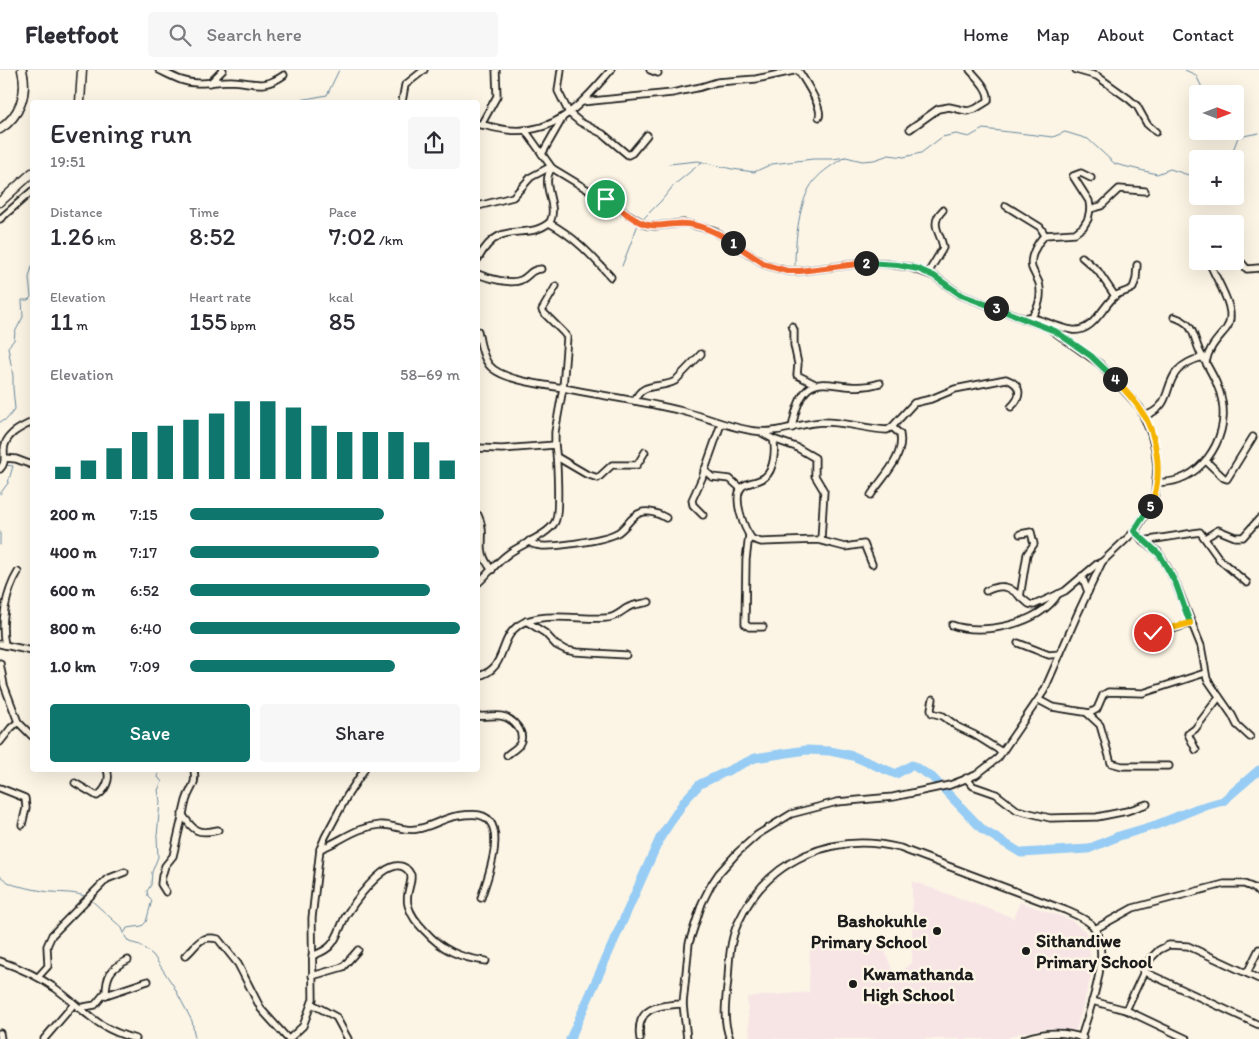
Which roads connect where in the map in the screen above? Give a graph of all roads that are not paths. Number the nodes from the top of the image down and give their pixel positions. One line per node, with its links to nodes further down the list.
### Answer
1 (22, 70): 26 (main road)
2 (82, 70): 18 (main road)
3 (159, 70): 17 (street)
4 (223, 70): 17 (street)
5 (424, 70): 19 (street)
6 (496, 70): 24 (street)
7 (561, 70): 21 (street)
8 (611, 70): 20 (street)
9 (650, 70): 14 (street)
10 (766, 70): 16 (street)
11 (798, 70): 16 (street); 22 (street)
12 (970, 70): 27 (street)
13 (1076, 70): 29 (street)
14 (658, 73)
15 (284, 76): 17 (street)
16 (768, 76): 20 (street)
17 (210, 83)
18 (81, 100)
19 (402, 100)
20 (582, 102): 21 (street)
21 (569, 114): 23 (street); 30 (street)
22 (819, 117)
23 (563, 118): 28 (street); 31 (street)
24 (480, 123)
25 (480, 124): 28 (street)
26 (0, 129)
27 (910, 129)
28 (525, 130): 31 (street)
29 (1156, 132)
30 (647, 135)
31 (542, 154): 32 (street)
32 (551, 168): 38 (street); 43 (street); 52 (street)
33 (30, 174): 37 (main road)
34 (1091, 178): 40 (street)
35 (1145, 191): 40 (street)
36 (30, 193): 42 (street)
37 (0, 202)
38 (480, 205)
39 (1006, 206): 44 (street)
40 (1090, 209): 44 (street)
41 (943, 210): 52 (street)
42 (0, 219)
43 (549, 223): 45 (street); 54 (street)
44 (1045, 235): 58 (street)
45 (480, 255)
46 (1082, 257): 56 (street)
47 (1138, 265): 56 (street)
48 (1244, 266): 49 (street)
49 (1259, 268)
50 (541, 269): 53 (street)
51 (1213, 270): 63 (street)
52 (928, 273): 57 (street)
53 (480, 275)
54 (612, 276)
55 (556, 286): 66 (street)
56 (1115, 296): 58 (street)
57 (1018, 317): 58 (street); 69 (street)
58 (1030, 317)
59 (1174, 317): 63 (street)
60 (792, 326): 65 (street)
61 (480, 338): 66 (street)
62 (701, 354): 67 (street)
63 (1204, 360): 69 (street); 82 (street)
64 (880, 383): 65 (street)
65 (815, 384): 73 (street)
66 (563, 388): 67 (street); 77 (street)
67 (635, 401): 71 (street)
68 (1012, 407): 72 (street)
69 (1144, 416): 86 (street)
70 (30, 423): 81 (street)
71 (721, 424): 74 (street); 85 (street)
72 (892, 427): 73 (street); 88 (street)
73 (792, 428): 74 (street)
74 (760, 432): 76 (street)
75 (1253, 437): 82 (street)
76 (772, 439): 87 (street); 97 (street)
77 (555, 445): 78 (street); 80 (street)
78 (480, 448)
79 (645, 452): 80 (street)
80 (557, 457): 98 (street)
81 (5, 458): 83 (street); 84 (street)
82 (1206, 461): 86 (street)
83 (30, 464)
84 (0, 470)
85 (704, 470): 87 (street); 89 (street)
86 (1157, 482): 93 (street)
87 (740, 488): 95 (street)
88 (871, 495)
89 (703, 515)
90 (666, 518): 98 (street)
91 (480, 520): 102 (street)
92 (1259, 520): 96 (street)
93 (1134, 531): 99 (street); 100 (street)
94 (1020, 534): 110 (street)
95 (749, 535): 97 (street); 116 (street)
96 (1205, 538): 99 (street); 106 (street)
97 (821, 540): 101 (street)
98 (530, 541): 102 (street)
99 (1144, 541): 114 (street)
100 (1102, 562): 104 (street); 108 (street)
101 (872, 564)
102 (492, 570): 105 (street)
103 (18, 572): 118 (street)
104 (1082, 576): 108 (street); 109 (street)
105 (480, 581)
106 (1247, 583)
107 (986, 591): 110 (street)
108 (1088, 592): 120 (street)
109 (1058, 594): 110 (street); 115 (street)
110 (1020, 597)
111 (649, 602): 113 (street)
112 (1146, 619): 114 (street)
113 (526, 621): 121 (street); 124 (street)
114 (1191, 623): 123 (street)
115 (952, 625)
116 (763, 627)
117 (1018, 643): 120 (street)
118 (3, 645): 119 (street)
119 (30, 652)
120 (1060, 654): 127 (street)
121 (626, 655)
122 (0, 663): 130 (street)
123 (1205, 673): 125 (street); 128 (street)
124 (480, 675)
125 (1219, 697): 132 (street); 134 (street)
126 (933, 699): 135 (street)
127 (1039, 700): 128 (street); 135 (street)
128 (1087, 713): 137 (street)
129 (480, 716): 136 (street)
130 (18, 722): 131 (street); 133 (street)
131 (30, 734)
132 (1250, 737)
133 (0, 742)
134 (1196, 750)
135 (1002, 752): 141 (street)
136 (507, 755)
137 (1169, 766)
138 (108, 772): 142 (street)
139 (194, 772): 145 (street)
140 (363, 772): 148 (street)
141 (968, 778): 144 (street); 170 (street)
142 (74, 782)
143 (0, 788): 146 (street)
144 (1148, 804)
145 (182, 814): 147 (street); 150 (street)
146 (22, 825)
147 (218, 830)
148 (320, 849): 152 (street); 157 (street)
149 (125, 872): 164 (street)
150 (166, 892)
151 (1259, 893): 153 (street)
152 (481, 898)
153 (1095, 929): 168 (street); 183 (street)
154 (1259, 949): 162 (street)
155 (358, 950): 163 (street)
156 (185, 956): 179 (street)
157 (312, 956): 160 (street); 163 (street)
158 (128, 960): 167 (street)
159 (0, 961): 164 (street)
160 (486, 961)
161 (1143, 971): 162 (street); 172 (street); 173 (street)
162 (1247, 974): 165 (street)
163 (312, 976): 169 (street)
164 (38, 977): 171 (street)
165 (1259, 979)
166 (148, 980): 167 (street)
167 (106, 995): 171 (street)
168 (1092, 1000): 172 (street); 175 (street)
169 (312, 1004): 179 (street); 180 (street)
170 (683, 1004): 181 (street); 182 (street)
171 (76, 1006): 177 (street); 178 (street)
172 (1126, 1010): 185 (street)
173 (1259, 1025)
174 (0, 1033): 176 (street)
175 (1083, 1038): 184 (street)
176 (1, 1039)
177 (44, 1039)
178 (136, 1039)
179 (288, 1039)
180 (348, 1039)
181 (640, 1039)
182 (687, 1039)
183 (730, 1039)
184 (1024, 1039)
185 (1188, 1039)

